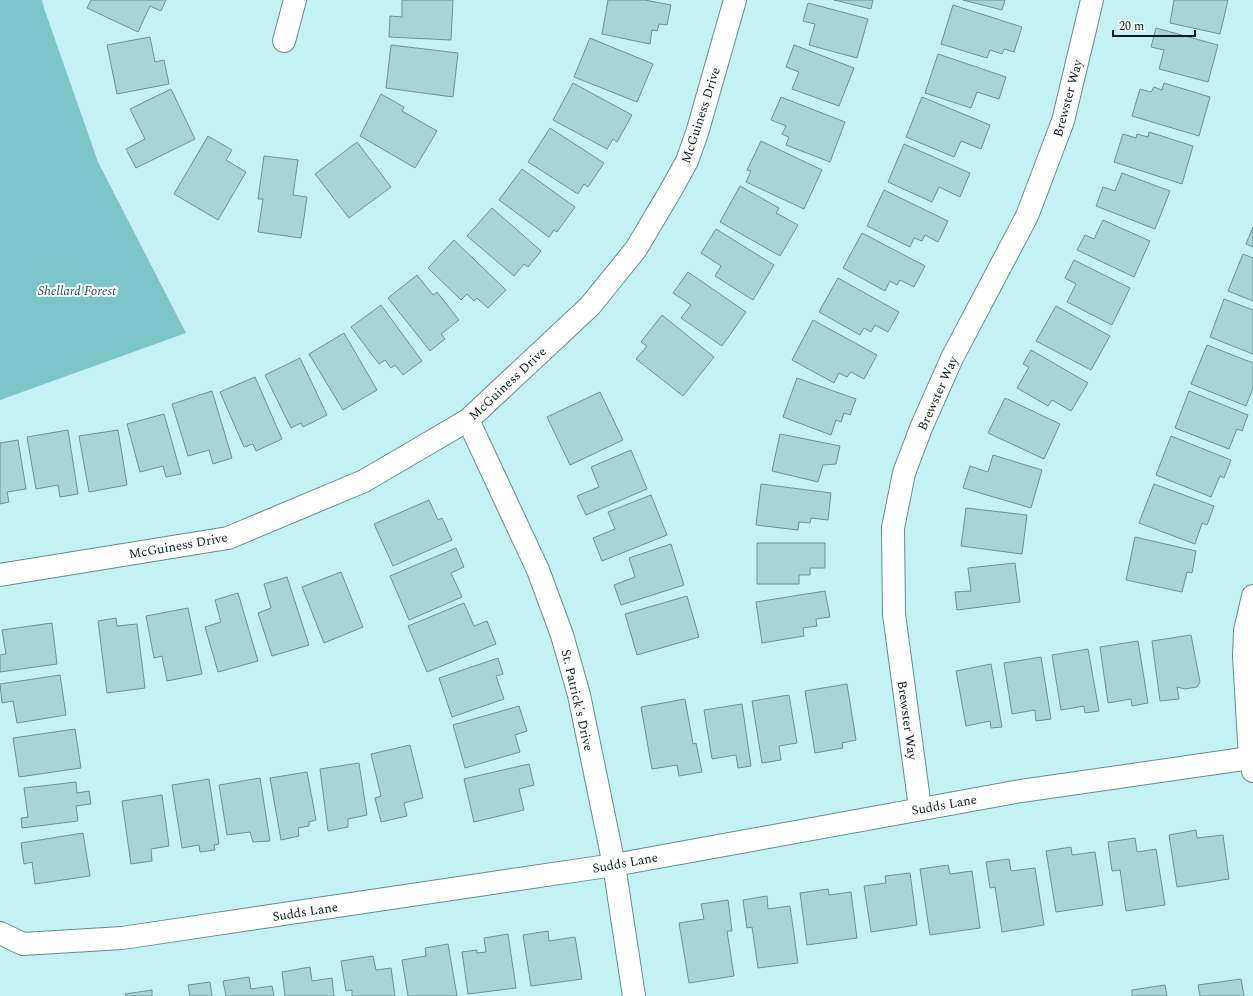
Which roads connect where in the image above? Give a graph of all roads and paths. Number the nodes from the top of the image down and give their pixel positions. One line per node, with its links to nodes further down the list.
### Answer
1 (295, 0): 4 (street)
2 (735, 0): 5 (street, McGuiness Drive)
3 (1092, 0): 9 (street, Brewster Way)
4 (284, 41)
5 (468, 420): 6 (street, McGuiness Drive); 10 (street, St. Patrick's Drive)
6 (0, 575)
7 (1253, 596): 8 (street)
8 (1251, 765): 9 (street, Sudds Lane)
9 (920, 808): 10 (street, Sudds Lane)
10 (614, 865): 11 (street, Sudds Lane); 12 (street, St. Patrick's Drive)
11 (0, 933)
12 (634, 996)

